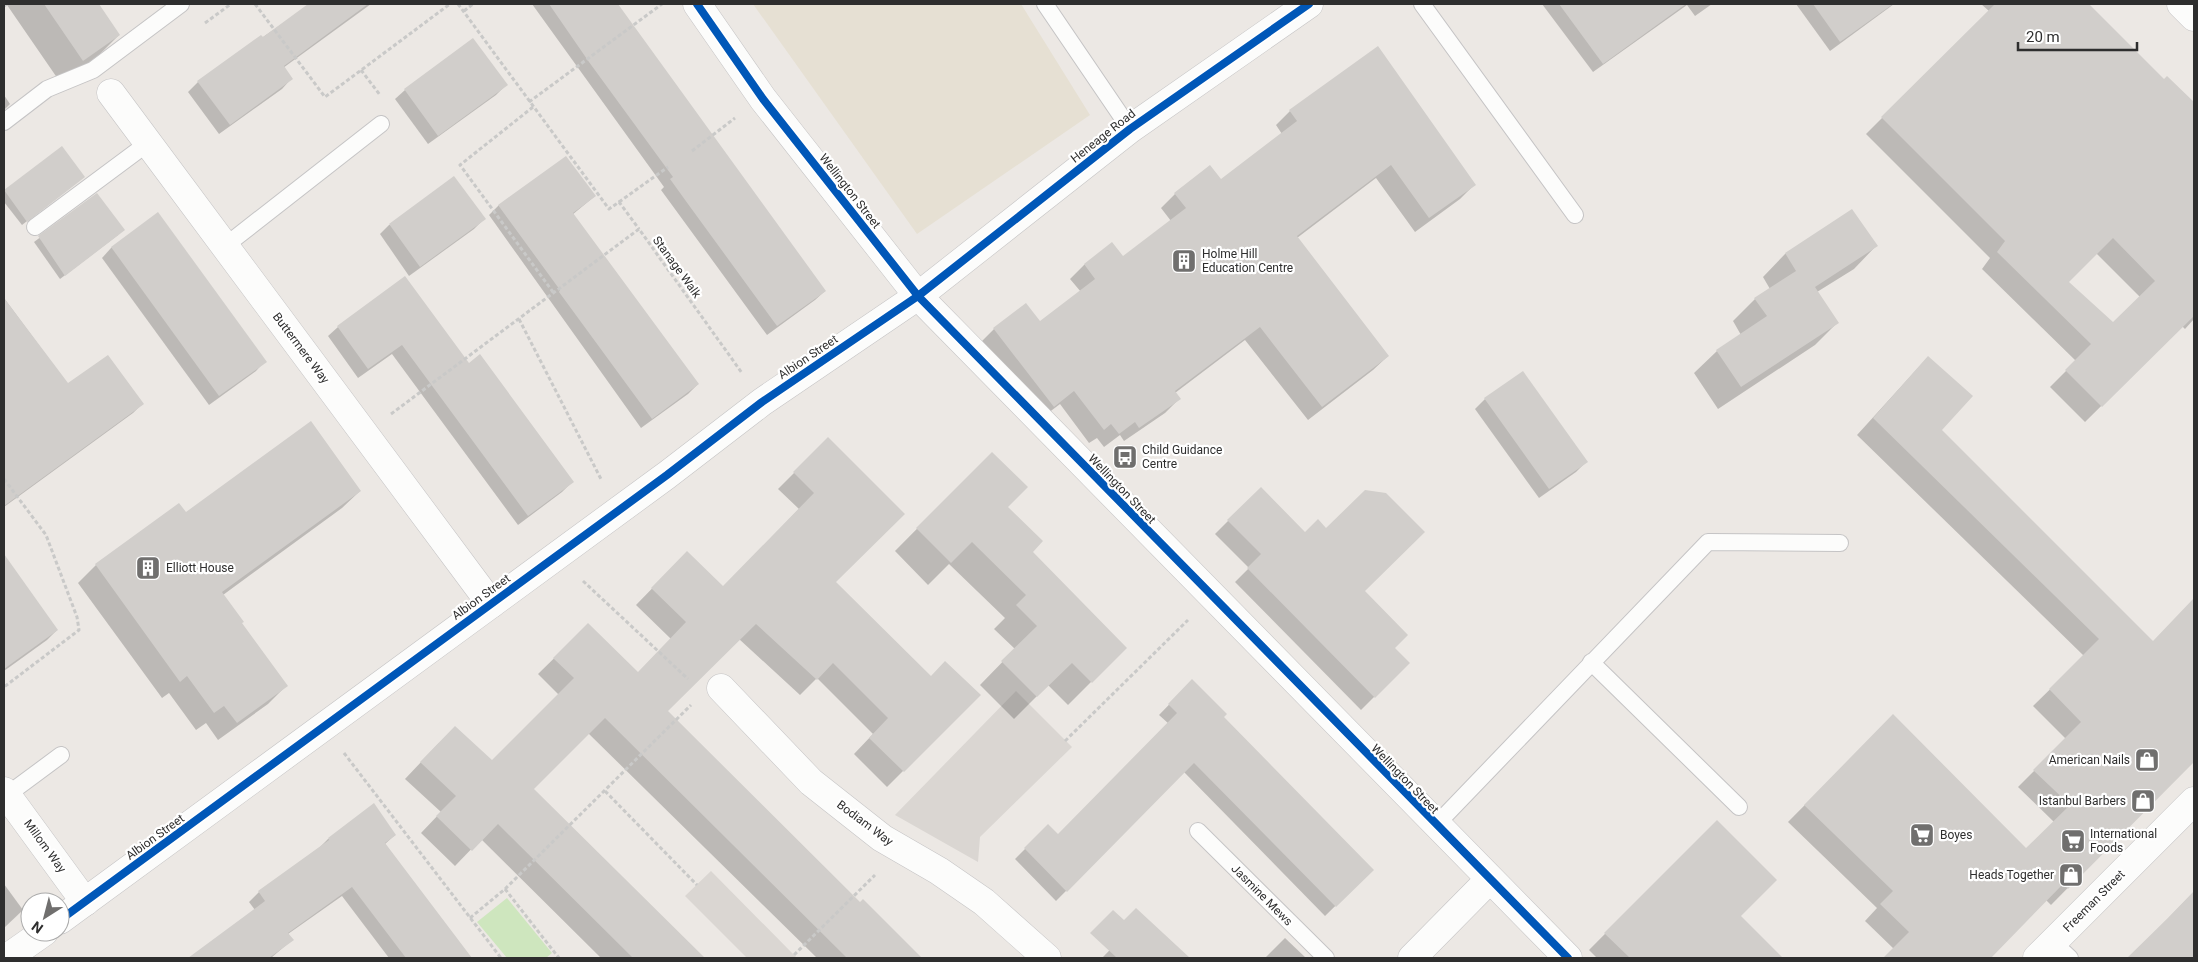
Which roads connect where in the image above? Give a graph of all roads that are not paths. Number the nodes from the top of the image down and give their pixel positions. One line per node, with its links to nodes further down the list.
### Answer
1 (181, 4): 8 (lane)
2 (697, 4): 17 (street, Wellington Street)
3 (1045, 4): 12 (lane)
4 (1309, 4): 12 (street, Heneage Road)
5 (1422, 4): 14 (lane)
6 (2181, 4): 7 (street)
7 (2194, 17)
8 (93, 70): 9 (lane); 10 (lane)
9 (111, 93): 13 (street, Buttermere Way)
10 (4, 122)
11 (382, 124): 16 (lane)
12 (1130, 129): 17 (street, Heneage Road)
13 (148, 143): 15 (lane); 16 (street, Buttermere Way)
14 (1575, 215)
15 (35, 227)
16 (225, 246): 19 (street, Buttermere Way)
17 (918, 296): 19 (street, Albion Street); 26 (street, Wellington Street)
18 (1840, 542): 20 (lane)
19 (491, 604): 29 (street, Albion Street)
20 (1591, 662): 25 (lane); 26 (lane)
21 (712, 691): 34 (street, Bodiam Way)
22 (61, 754): 23 (lane)
23 (5, 793): 29 (street, Millom Way)
24 (2194, 801): 32 (street, Freeman Street)
25 (1738, 807)
26 (1435, 826): 28 (street, Wellington Street)
27 (1198, 831): 35 (lane, Jasmine Mews)
28 (1489, 880): 36 (street); 37 (street, Wellington Street)
29 (86, 902): 30 (street, Albion Street)
30 (70, 913)
31 (30, 942): 33 (street)
32 (2053, 953)
33 (7, 958)
34 (1047, 958)
35 (1326, 958)
36 (1412, 958)
37 (1568, 958)

